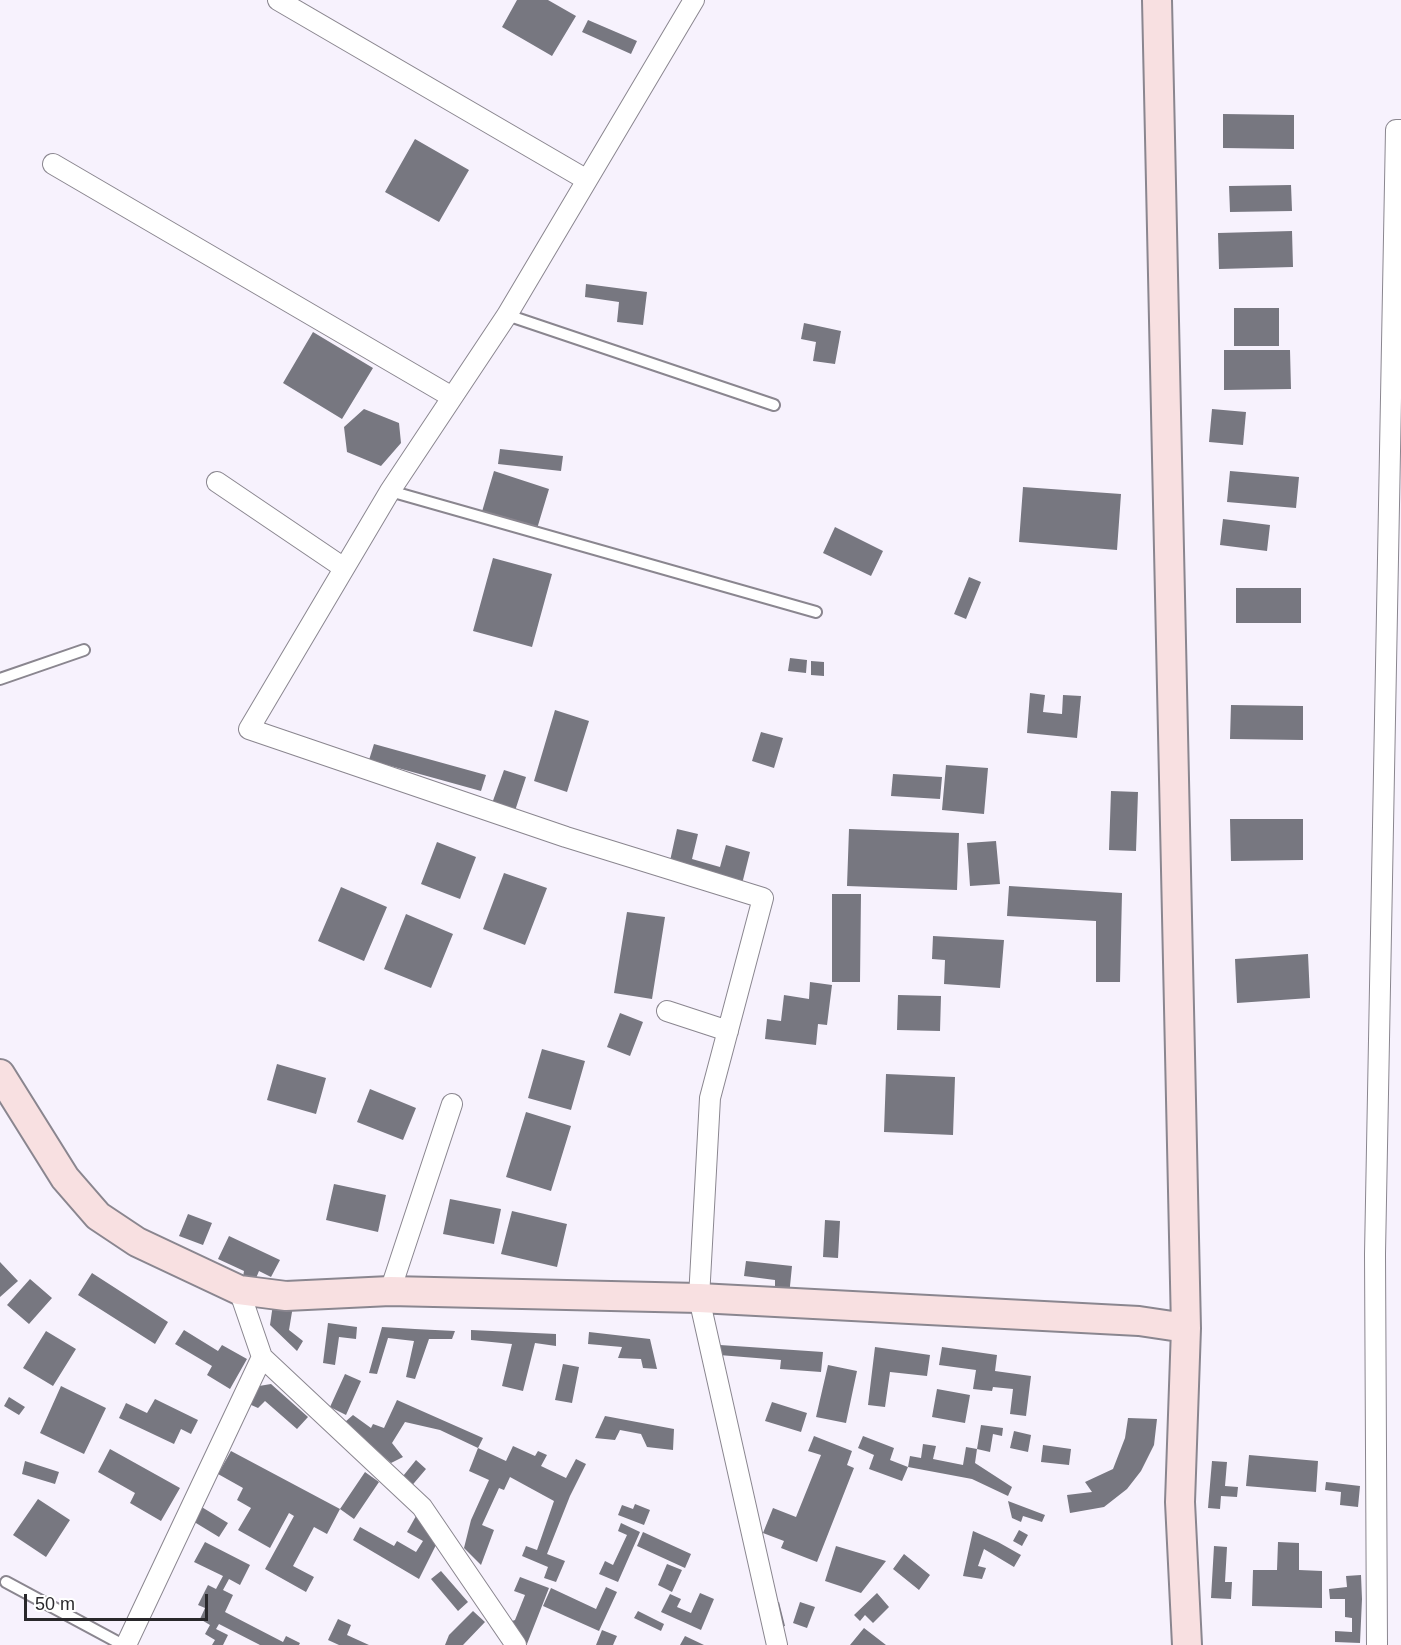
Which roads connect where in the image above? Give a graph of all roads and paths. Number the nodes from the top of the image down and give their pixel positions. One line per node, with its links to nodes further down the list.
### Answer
1 (278, 0): 6 (street)
2 (694, 0): 6 (street)
3 (1157, 0): 23 (street)
4 (1401, 130): 30 (street)
5 (53, 164): 8 (street)
6 (587, 180): 7 (street)
7 (507, 315): 8 (street); 9 (lane)
8 (452, 397): 11 (street)
9 (774, 405)
10 (217, 482): 12 (street)
11 (390, 491): 12 (street); 13 (lane)
12 (344, 568): 17 (street)
13 (816, 612)
14 (84, 650): 15 (lane)
15 (0, 679)
16 (667, 1011): 17 (street)
17 (728, 1031): 22 (street)
18 (0, 1074): 20 (street)
19 (452, 1104): 21 (street)
20 (239, 1290): 21 (street); 24 (street)
21 (390, 1292): 22 (street)
22 (699, 1298): 23 (street); 28 (street)
23 (1186, 1328): 29 (street)
24 (262, 1357): 26 (street); 27 (street)
25 (6, 1582): 26 (lane)
26 (125, 1645)
27 (516, 1645)
28 (777, 1645)
29 (1188, 1645)
30 (1377, 1645)

